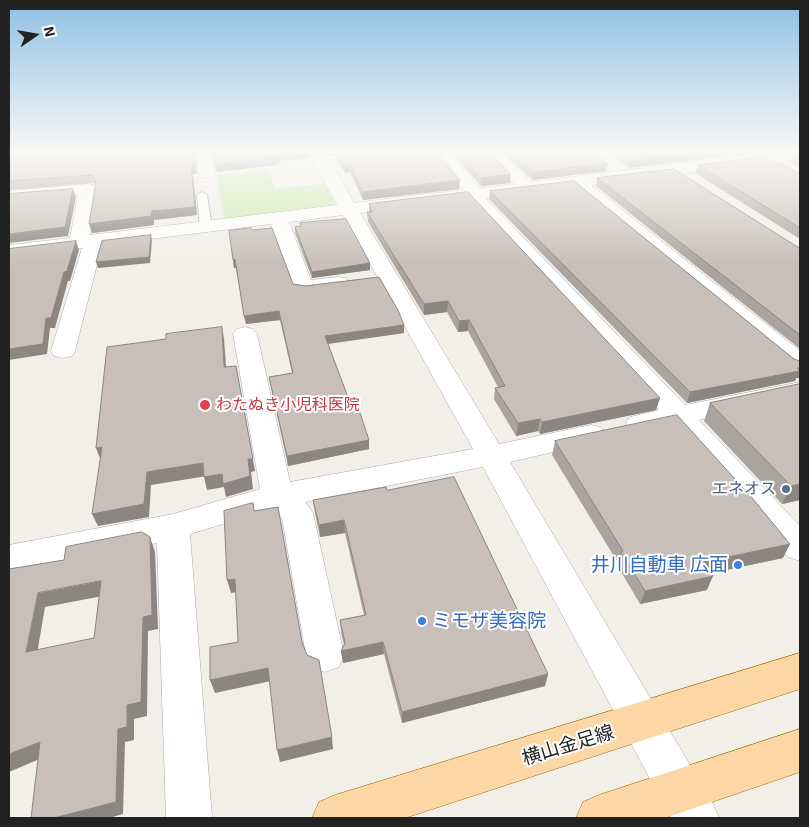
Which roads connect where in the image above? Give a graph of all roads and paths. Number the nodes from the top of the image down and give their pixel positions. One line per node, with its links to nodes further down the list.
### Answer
1 (81, 190): 9 (street)
2 (88, 190): 13 (street)
3 (337, 190): 10 (street)
4 (470, 190): 7 (street)
5 (507, 190): 7 (street)
6 (587, 190): 18 (street)
7 (474, 194): 10 (street); 20 (street)
8 (202, 195): 12 (lane)
9 (9, 196)
10 (348, 210): 11 (street); 15 (street)
11 (278, 218): 12 (street); 15 (street)
12 (206, 227): 13 (street)
13 (86, 241): 14 (street); 17 (street)
14 (9, 251)
15 (371, 278): 21 (street)
16 (245, 334): 22 (street)
17 (63, 351)
18 (800, 363)
19 (800, 390): 20 (street)
20 (679, 415): 21 (street); 24 (street)
21 (491, 455): 22 (street); 28 (street)
22 (278, 496): 23 (street); 26 (street)
23 (173, 527): 25 (street); 32 (street)
24 (800, 548)
25 (9, 559)
26 (325, 655)
27 (800, 671): 28 (main road, 横山金足線)
28 (642, 722): 30 (street); 31 (main road, 横山金足線)
29 (800, 750): 30 (main road)
30 (688, 804): 33 (main road)
31 (347, 816)
32 (189, 818)
33 (599, 818)

